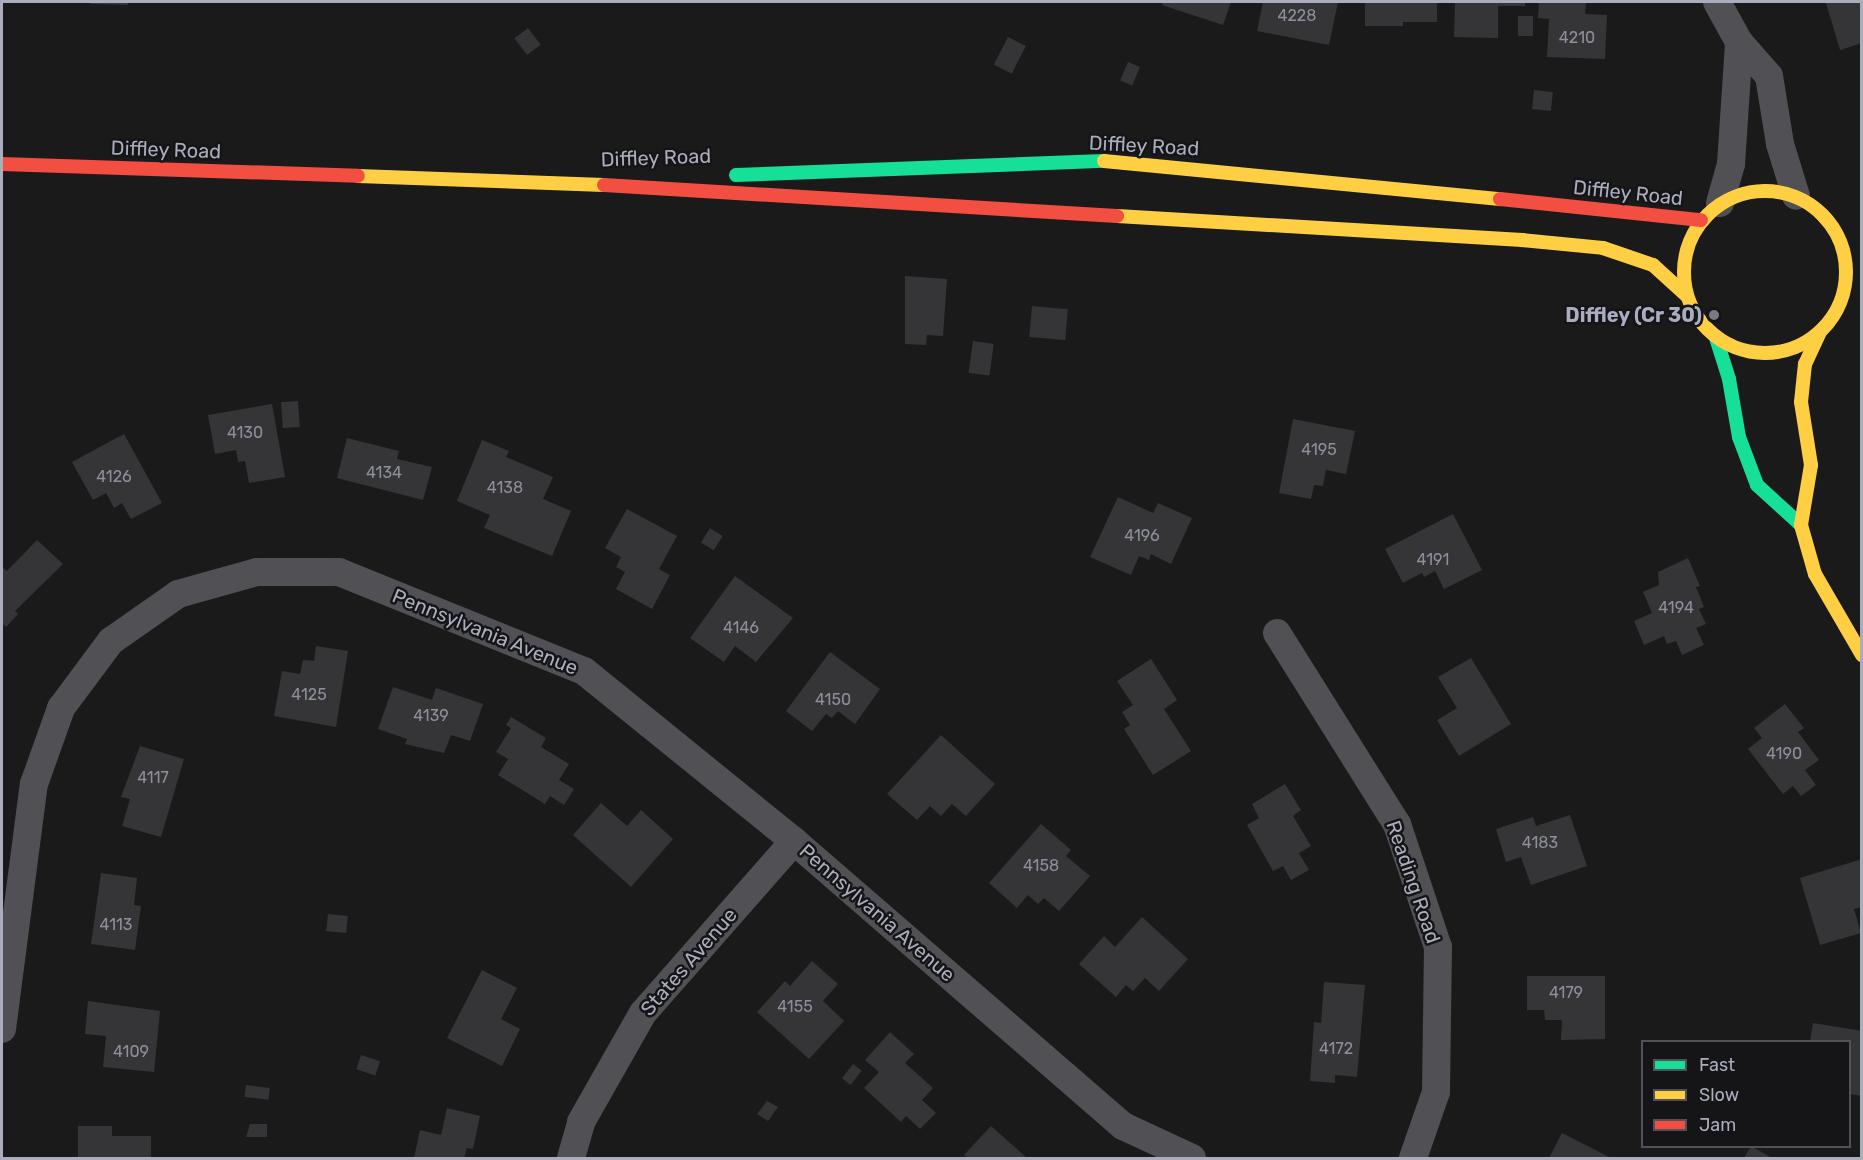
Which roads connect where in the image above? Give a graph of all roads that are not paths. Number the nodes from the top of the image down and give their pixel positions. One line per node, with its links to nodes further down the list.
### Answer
1 (1718, 2): 2 (street)
2 (1739, 42): 7 (street); 8 (street)
3 (2, 164): 6 (main road, Diffley Road)
4 (724, 175): 8 (main road, Diffley Road)
5 (700, 176): 6 (main road, Diffley Road)
6 (546, 182): 11 (main road, Diffley Road)
7 (1796, 196): 8 (main road); 9 (main road)
8 (1711, 212): 11 (main road)
9 (1836, 230): 10 (main road); 13 (main road)
10 (1853, 233)
11 (1686, 295): 15 (main road)
12 (1854, 305): 13 (main road)
13 (1838, 311): 14 (main road)
14 (1820, 332): 15 (main road); 16 (main road)
15 (1716, 338): 16 (main road)
16 (1801, 525): 18 (main road)
17 (1277, 633): 23 (street, Reading Road)
18 (1862, 655)
19 (794, 841): 20 (street, Pennsylvania Avenue); 21 (street, States Avenue); 22 (street, Pennsylvania Avenue)
20 (2, 1029)
21 (571, 1158)
22 (1192, 1158)
23 (1413, 1158)

